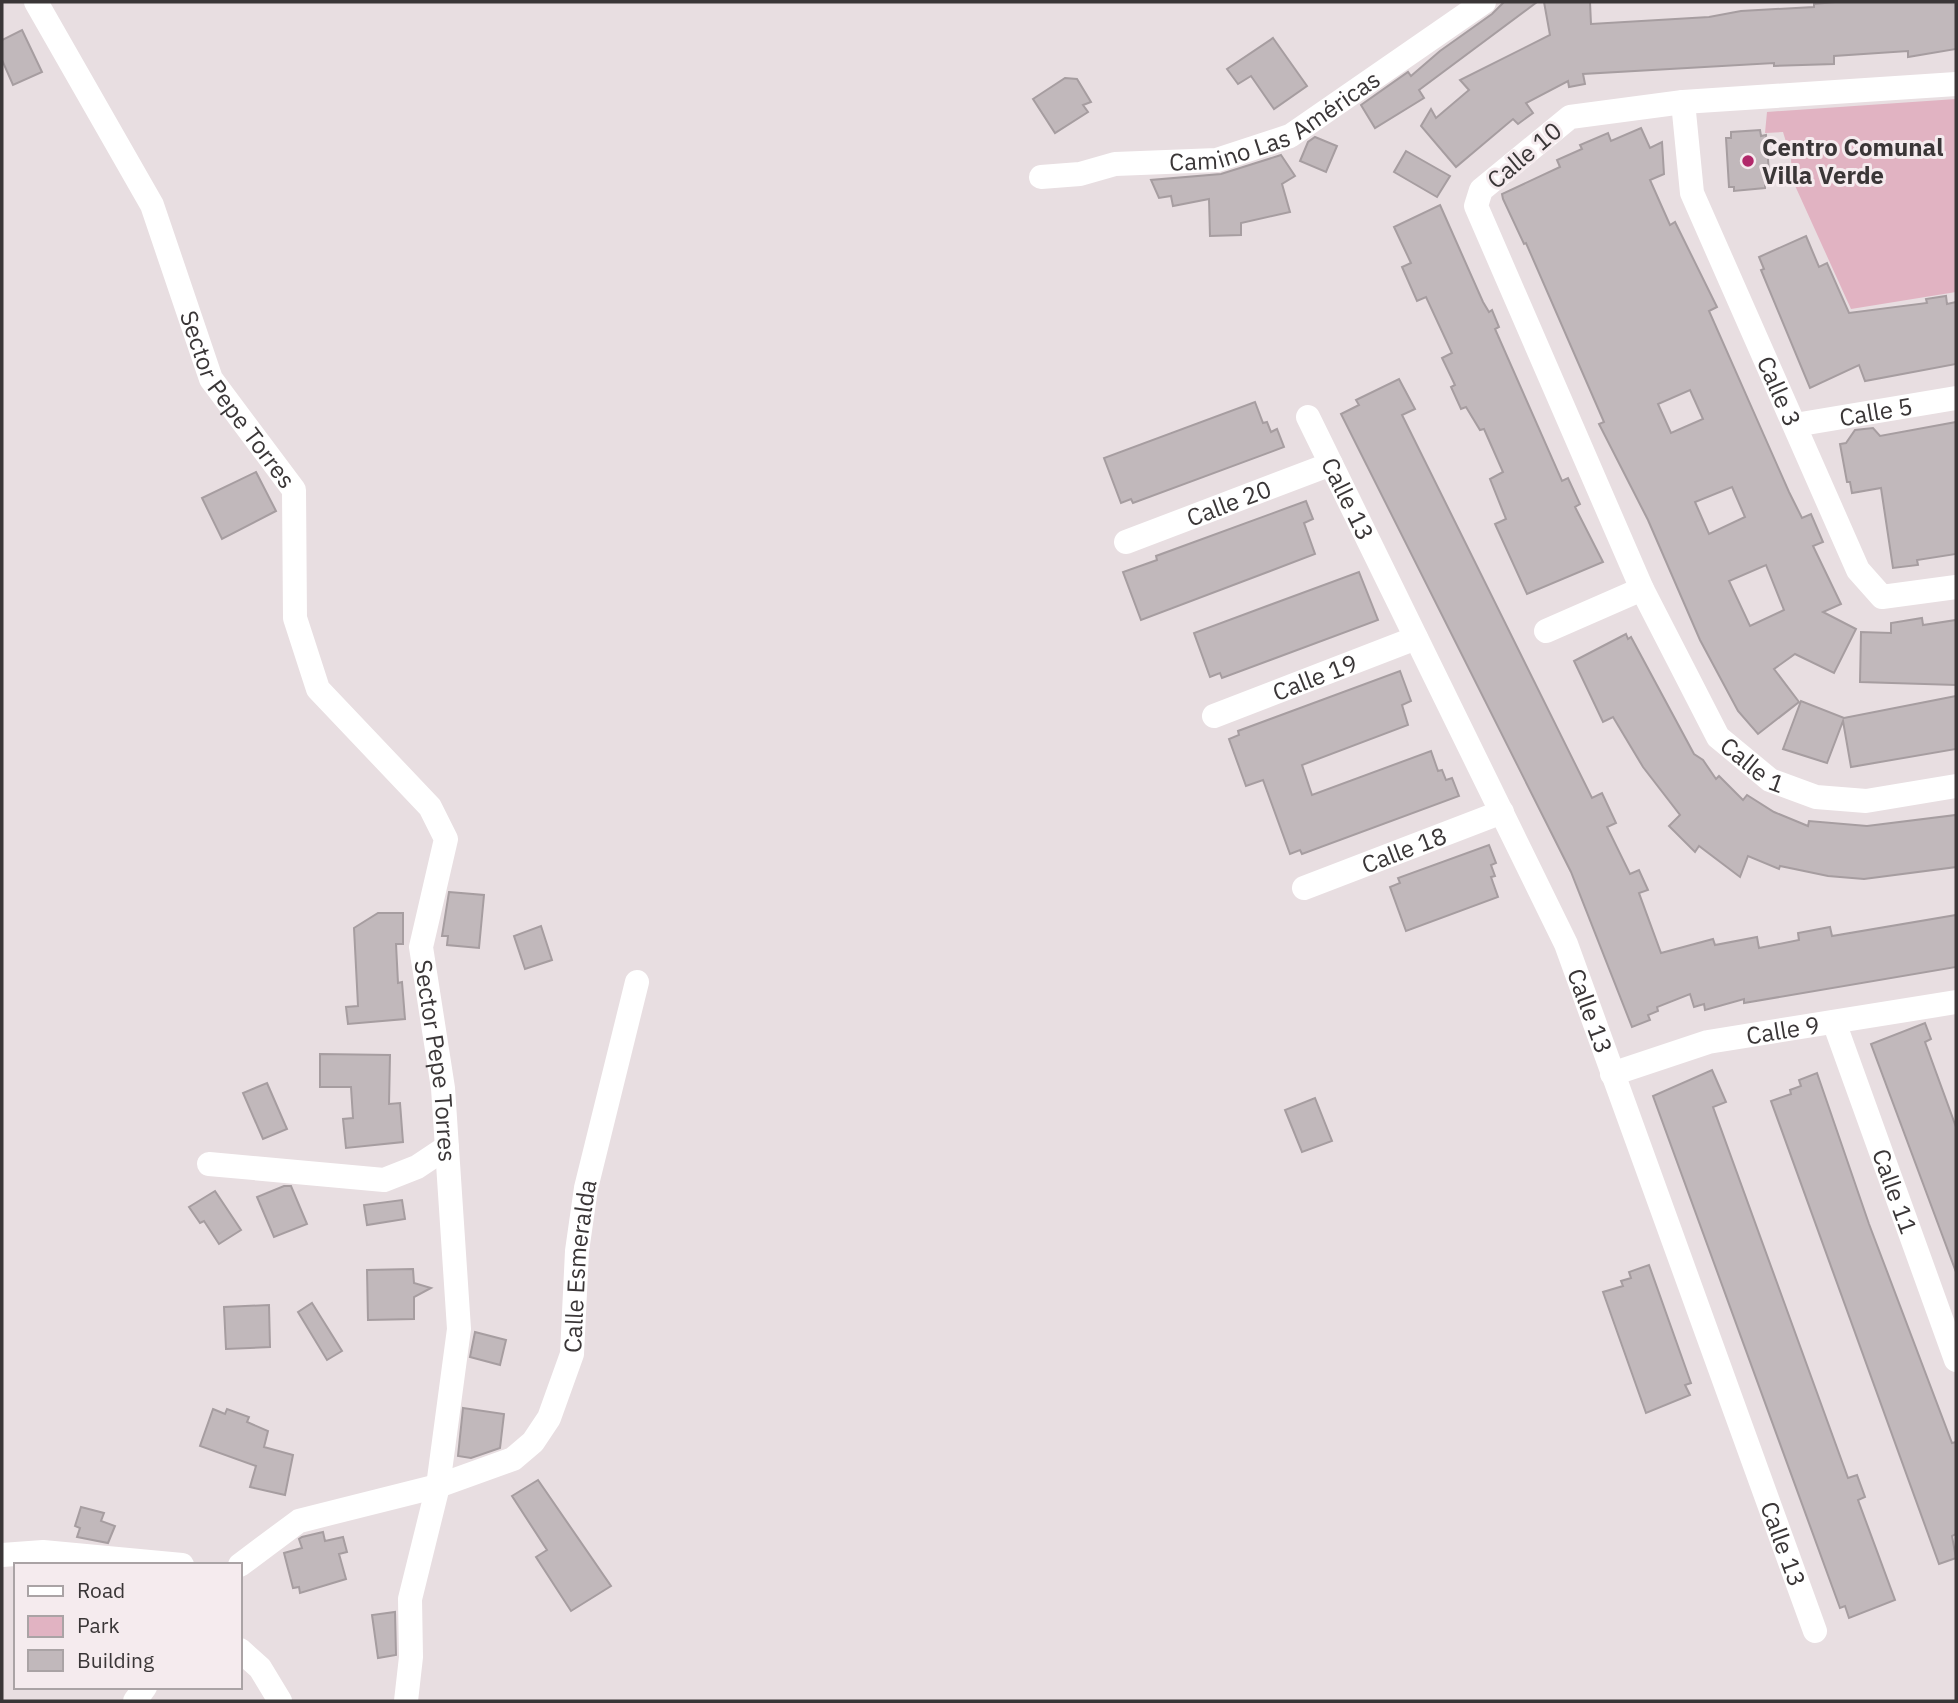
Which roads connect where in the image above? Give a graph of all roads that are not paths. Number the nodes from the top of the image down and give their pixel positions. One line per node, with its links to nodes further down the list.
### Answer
1 (36, 2): 23 (street, Sector Pepe Torres)
2 (1484, 2): 5 (street, Camino Las Américas)
3 (1956, 84): 4 (street, Calle 10)
4 (1682, 102): 8 (street, Calle 3); 12 (street, Calle 10)
5 (1041, 177)
6 (1956, 398): 8 (street, Calle 5)
7 (1308, 417): 9 (street, Calle 13)
8 (1795, 425): 11 (street, Calle 3)
9 (1331, 464): 10 (street, Calle 20); 14 (street, Calle 13)
10 (1126, 542)
11 (1956, 587)
12 (1642, 589): 13 (street); 16 (street, Calle 1)
13 (1546, 631)
14 (1416, 638): 15 (street, Calle 19); 17 (street, Calle 13)
15 (1214, 716)
16 (1956, 786)
17 (1502, 813): 18 (street, Calle 18); 22 (street, Calle 13)
18 (1304, 888)
19 (637, 982): 26 (street, Calle Esmeralda)
20 (1956, 1002): 21 (street, Calle 9)
21 (1834, 1022): 22 (street, Calle 9); 25 (street, Calle 11)
22 (1612, 1074): 30 (street, Calle 13)
23 (447, 1147): 24 (street); 26 (street, Sector Pepe Torres)
24 (209, 1164)
25 (1956, 1360)
26 (438, 1486): 29 (street, Calle Esmeralda); 33 (street, Sector Pepe Torres)
27 (2, 1555): 28 (street)
28 (160, 1563)
29 (242, 1564)
30 (1815, 1631)
31 (242, 1652): 32 (street)
32 (280, 1701)
33 (406, 1701)

